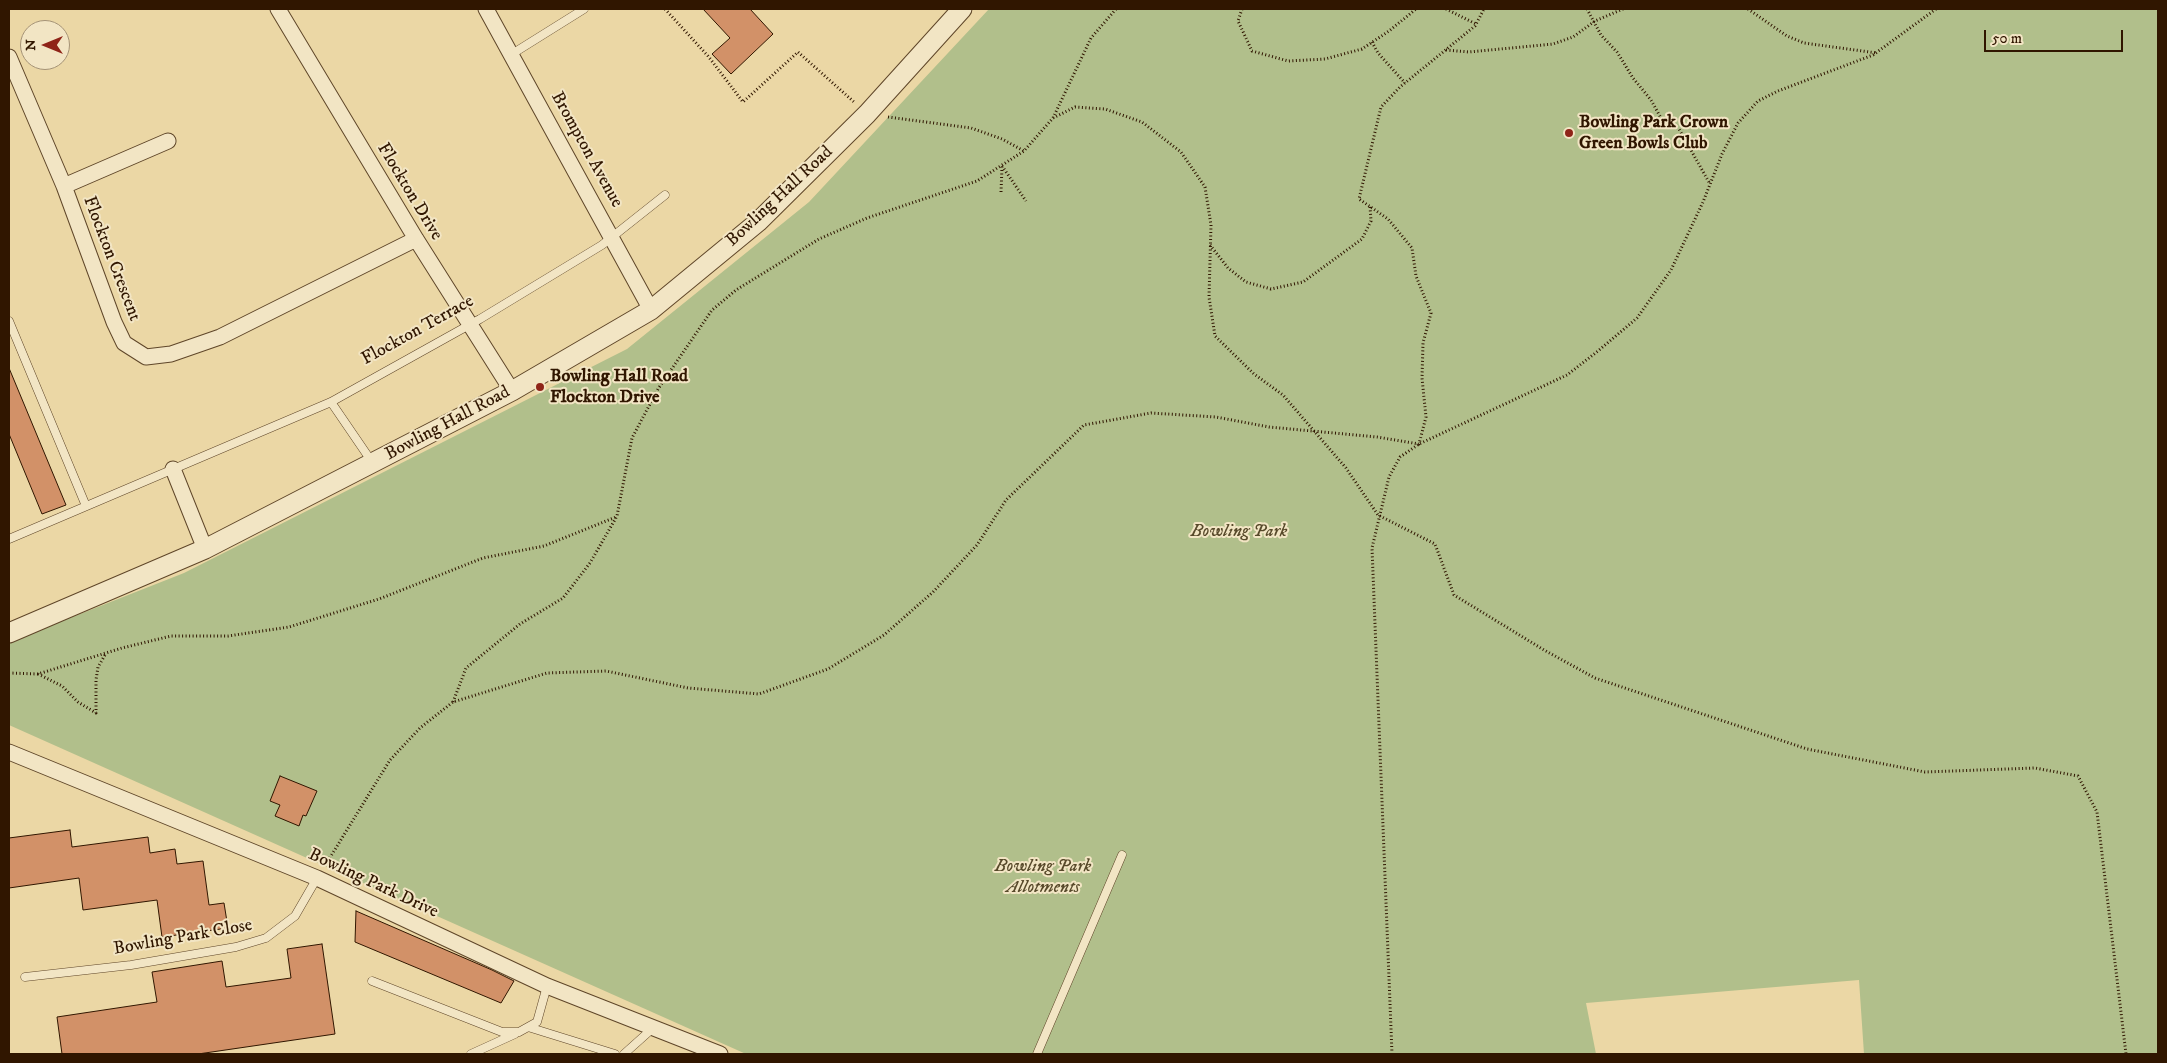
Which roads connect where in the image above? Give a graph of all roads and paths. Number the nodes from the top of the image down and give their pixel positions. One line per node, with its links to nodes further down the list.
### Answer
1 (278, 9): 35 (street, Flockton Drive)
2 (486, 9): 20 (street, Brompton Avenue)
3 (584, 9): 20 (lane)
4 (665, 9): 23 (path)
5 (962, 9): 23 (street, Bowling Hall Road)
6 (1116, 9): 24 (path)
7 (1242, 9): 17 (path)
8 (1416, 9): 17 (path)
9 (1446, 9): 16 (path)
10 (1484, 9): 16 (path)
11 (1587, 9): 15 (path)
12 (1623, 9): 15 (path)
13 (1748, 9): 19 (path)
14 (1936, 9): 19 (path)
15 (1595, 21): 18 (path); 28 (path)
16 (1476, 24): 18 (path)
17 (1372, 42): 22 (path)
18 (1446, 50): 22 (path)
19 (1877, 53): 28 (path)
20 (512, 54): 34 (street, Brompton Avenue)
21 (9, 57): 29 (street, Flockton Crescent)
22 (1405, 83): 33 (path)
23 (867, 114): 26 (path); 37 (street, Bowling Hall Road)
24 (1053, 118): 26 (path); 36 (path)
25 (168, 141): 29 (street)
26 (1024, 151): 27 (path)
27 (1002, 166): 30 (path); 32 (path); 47 (path)
28 (1710, 184): 43 (path)
29 (64, 186): 35 (street, Flockton Crescent)
30 (1001, 192)
31 (665, 195): 34 (lane, Flockton Terrace)
32 (1026, 201)
33 (1370, 206): 36 (path); 43 (path)
34 (613, 237): 37 (street, Brompton Avenue); 39 (lane, Flockton Terrace)
35 (416, 239): 39 (street, Flockton Drive)
36 (1210, 244): 42 (path)
37 (651, 310): 40 (street, Bowling Hall Road)
38 (9, 321): 46 (lane)
39 (468, 324): 40 (street, Flockton Drive); 41 (lane, Flockton Terrace)
40 (512, 391): 44 (street, Bowling Hall Road)
41 (331, 402): 44 (lane); 45 (lane, Flockton Terrace)
42 (1316, 433): 43 (path); 48 (path); 55 (path)
43 (1419, 444): 48 (path)
44 (374, 463): 50 (street, Bowling Hall Road)
45 (173, 469): 46 (lane, Flockton Terrace); 50 (street)
46 (86, 506): 49 (lane, Flockton Terrace)
47 (617, 516): 52 (path); 55 (path)
48 (1378, 516): 70 (path); 71 (path)
49 (9, 540)
50 (206, 549): 51 (street, Bowling Hall Road)
51 (9, 633)
52 (105, 654): 54 (path); 54 (path)
53 (9, 673): 54 (path)
54 (38, 674)
55 (453, 702): 58 (path)
56 (9, 752): 58 (street, Bowling Park Drive)
57 (1122, 855): 69 (lane)
58 (317, 878): 59 (lane, Bowling Park Close); 61 (street, Bowling Park Drive)
59 (25, 977)
60 (372, 980): 64 (lane)
61 (547, 986): 62 (lane); 63 (street, Bowling Park Drive)
62 (528, 1027): 64 (lane); 66 (lane)
63 (653, 1028): 67 (lane); 68 (street, Bowling Park Drive)
64 (520, 1032): 65 (lane)
65 (472, 1054)
66 (615, 1054)
67 (624, 1054)
68 (717, 1054)
69 (1037, 1054)
70 (1392, 1054)
71 (2126, 1054)

